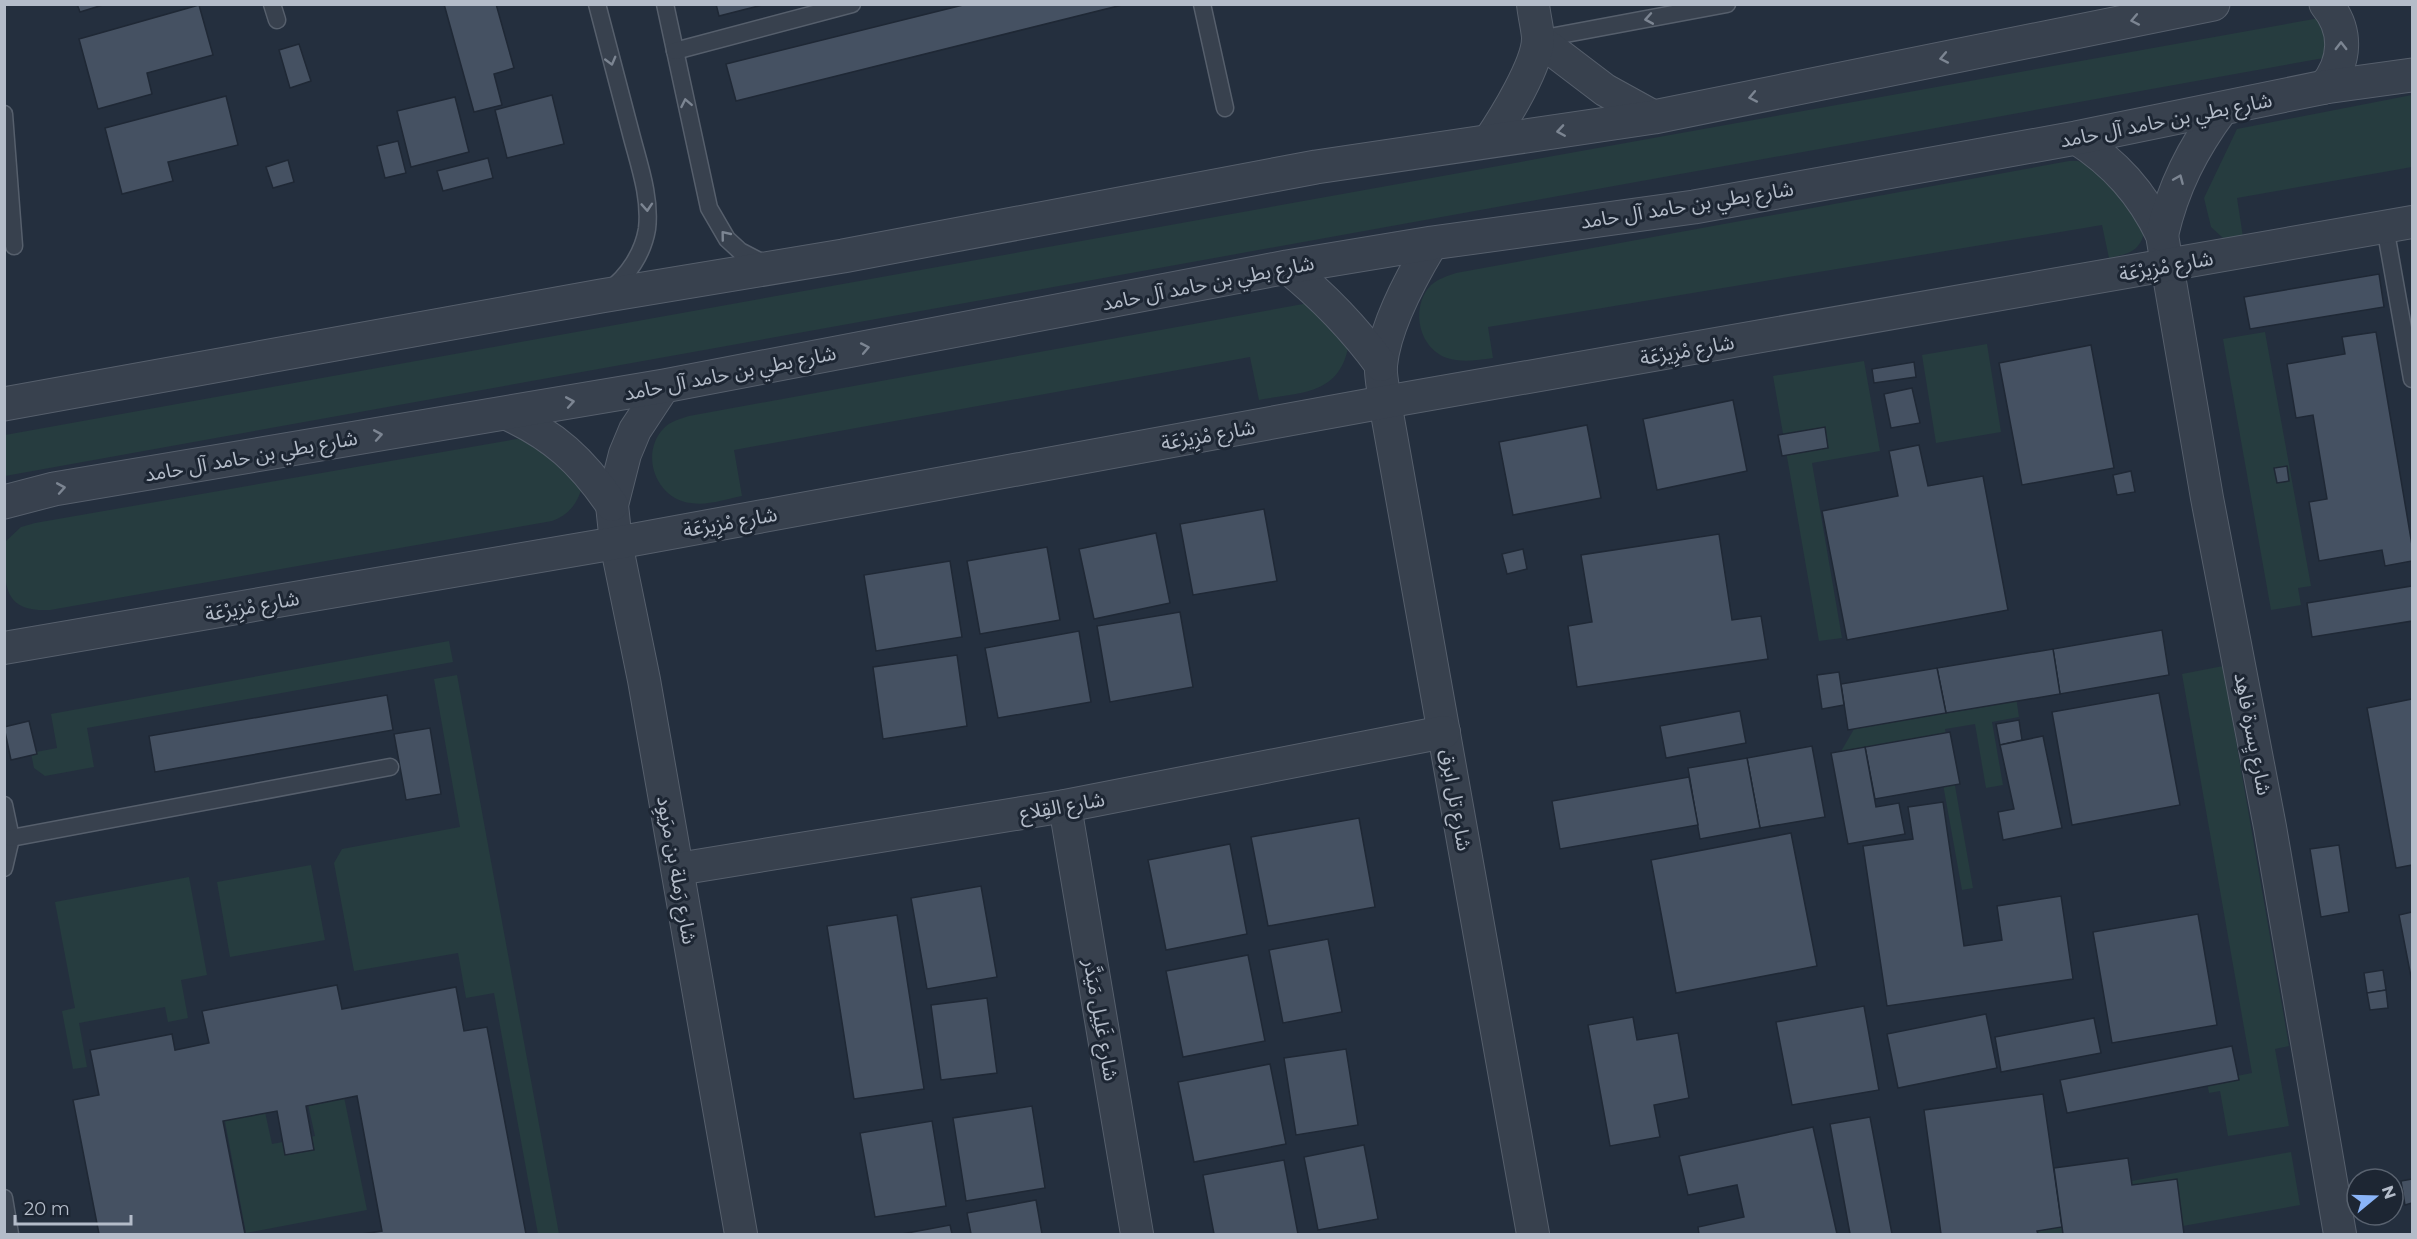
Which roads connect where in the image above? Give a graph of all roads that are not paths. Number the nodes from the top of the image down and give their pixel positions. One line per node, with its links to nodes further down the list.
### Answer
1 (597, 4): 26 (lane, one-way to 26)
2 (665, 4): 10 (lane)
3 (852, 4): 10 (lane)
4 (1202, 4): 13 (lane)
5 (1533, 4): 9 (street)
6 (1727, 4): 9 (lane, one-way to 9)
7 (2326, 4): 12 (street, one-way to 7)
8 (2195, 6): 16 (street, one-way to 16)
9 (1538, 39): 16 (street); 18 (street)
10 (675, 51): 25 (lane, one-way to 10)
11 (2408, 79): 12 (street, شارع بطي بن حامد آل حامد)
12 (2325, 87): 14 (street, شارع بطي بن حامد آل حامد)
13 (1225, 108)
14 (2222, 109): 17 (street, شارع بطي بن حامد آل حامد); 20 (street, شارع يِسرة فاهِد, one-way to 14)
15 (4, 114): 22 (lane)
16 (1654, 117): 18 (street, one-way to 18)
17 (2076, 138): 20 (street, شارع يِسرة فاهِد); 21 (street, شارع بطي بن حامد آل حامد)
18 (1489, 141): 25 (street)
19 (2399, 225): 23 (street, شارع مْزِيرْعَة); 28 (lane)
20 (2162, 235): 23 (street, شارع يِسرة فاهِد)
21 (1432, 243): 24 (street, شارع بطي بن حامد آل حامد); 27 (street, شارع تل ابرق)
22 (14, 246)
23 (2168, 266): 30 (street, شارع مْزِيرْعَة); 49 (street, شارع يِسرة فاهِد)
24 (1287, 267): 27 (street, شارع تل ابرق); 29 (street, شارع بطي بن حامد آل حامد, one-way to 24)
25 (772, 268): 26 (street)
26 (601, 296): 31 (street)
27 (1381, 366): 30 (street, شارع تل ابرق)
28 (2412, 379)
29 (664, 386): 32 (street, شارع بطي بن حامد آل حامد, one-way to 29); 34 (street, شارع رَملة بن مرَيوِد)
30 (1385, 402): 35 (street, شارع مْزِيرْعَة); 37 (street, شارع تل ابرق)
31 (4, 404)
32 (505, 413): 33 (street, شارع بطي بن حامد آل حامد, one-way to 32); 34 (street)
33 (5, 502)
34 (612, 505): 35 (street, شارع رَملة بن مرَيوِد)
35 (616, 543): 36 (street, شارع مْزِيرْعَة); 43 (street, شارع رَملة بن مرَيوِد)
36 (4, 648)
37 (1444, 732): 40 (street, شارع القِلاع); 48 (street, شارع تل ابرق)
38 (390, 767): 41 (lane)
39 (4, 805): 41 (lane)
40 (1065, 806): 43 (street, شارع القِلاع); 47 (street, شارع غَلِيل مَيَدَّر)
41 (11, 838): 42 (lane)
42 (4, 867)
43 (678, 869): 46 (street, شارع رَملة بن مرَيوِد)
44 (4, 1198): 45 (lane)
45 (10, 1234)
46 (741, 1234)
47 (1137, 1234)
48 (1533, 1234)
49 (2340, 1234)

